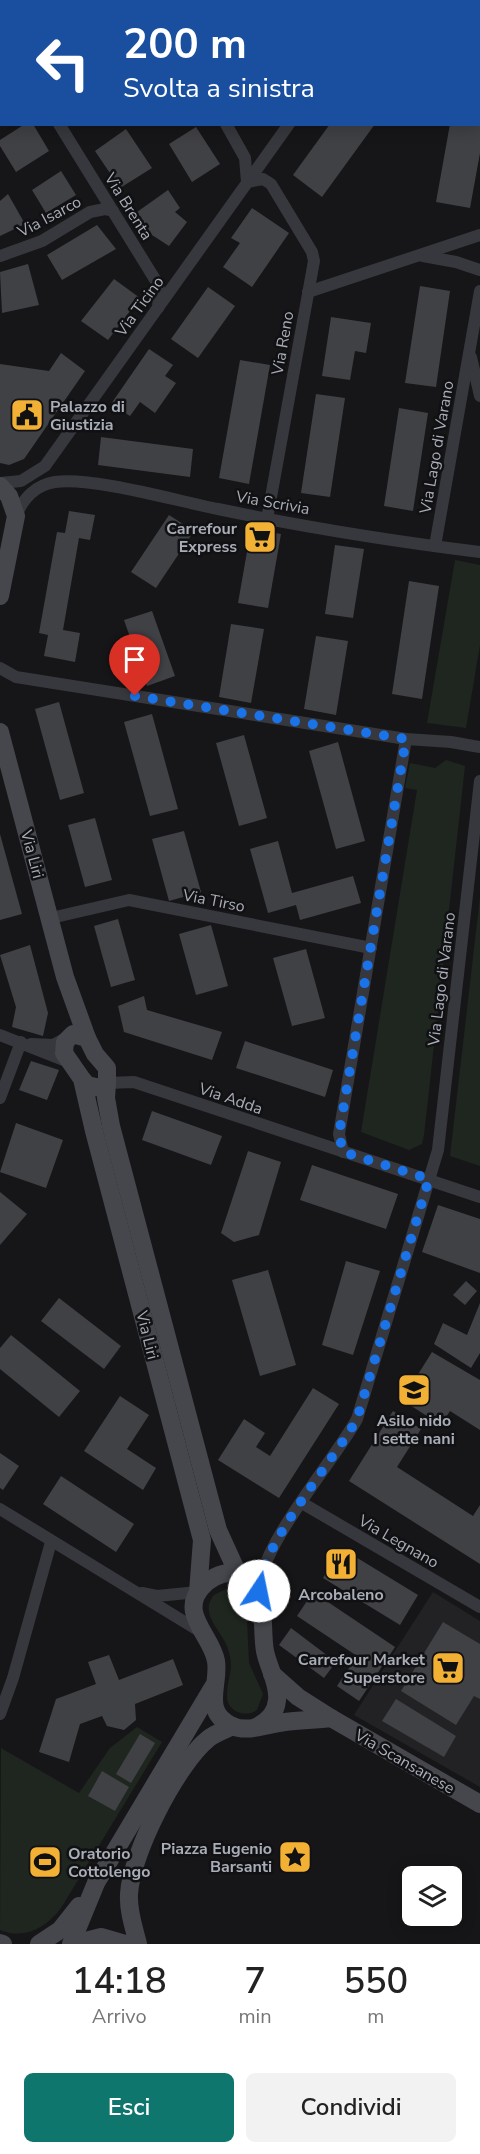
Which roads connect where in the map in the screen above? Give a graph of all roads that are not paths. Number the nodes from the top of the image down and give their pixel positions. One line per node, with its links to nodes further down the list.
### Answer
1 (60, 126): 5 (street, Via Brenta)
2 (227, 126): 4 (street)
3 (288, 126): 4 (street, Via Ticino)
4 (247, 182): 11 (street); 12 (street, Via Ticino)
5 (113, 211): 7 (street, Via Isarco); 12 (street, Via Brenta)
6 (480, 235): 8 (street, Via Reno)
7 (0, 256)
8 (423, 256): 9 (street, Via Reno); 11 (street, Via Reno)
9 (480, 270)
10 (480, 291): 13 (street, Via Lago di Varano)
11 (308, 292): 19 (street, Via Reno)
12 (158, 309): 15 (street, Via Ticino)
13 (470, 353): 14 (street, Via Lago di Varano); 20 (street, Via Lago di Varano)
14 (480, 396)
15 (51, 458): 16 (street); 17 (street, Via Ticino)
16 (61, 482): 18 (street, Via Scrivia); 19 (street, Via Scrivia)
17 (0, 484): 18 (main road)
18 (16, 516): 22 (main road)
19 (267, 519): 20 (street, Via Scrivia)
20 (435, 546): 21 (street, Via Scrivia)
21 (480, 552)
22 (0, 596)
23 (0, 668): 25 (street)
24 (0, 732): 28 (main road, Via Liri)
25 (406, 739): 26 (street); 29 (street)
26 (480, 747)
27 (480, 782): 40 (street, Via Lago di Varano)
28 (51, 918): 29 (street, Via Tirso); 30 (main road, Via Liri)
29 (371, 948): 39 (street)
30 (65, 976): 32 (main road, Via Liri); 33 (main road, Via Liri)
31 (0, 1035): 34 (street)
32 (68, 1037): 33 (main road); 34 (street); 35 (main road, Via Liri)
33 (87, 1038): 37 (main road, Via Liri)
34 (21, 1042): 35 (street); 38 (street)
35 (70, 1062): 36 (main road, Via Liri)
36 (82, 1078): 37 (main road); 48 (main road, Via Liri)
37 (106, 1083): 39 (street, Via Adda); 45 (main road, Via Liri)
38 (0, 1098)
39 (343, 1152): 40 (street, Via Adda)
40 (429, 1179): 41 (street); 42 (street, Via Lago di Varano)
41 (480, 1197)
42 (302, 1503): 46 (street, Via Lago di Varano); 49 (street, Via Legnano)
43 (0, 1509): 44 (street)
44 (51, 1542): 47 (street); 53 (street)
45 (238, 1574): 46 (main road); 48 (main road)
46 (259, 1591): 51 (main road)
47 (137, 1592): 48 (street); 50 (street)
48 (198, 1592): 50 (main road)
49 (480, 1607)
50 (201, 1632): 52 (main road)
51 (272, 1674): 54 (main road, Via Scansanese); 56 (main road)
52 (213, 1686): 55 (main road); 58 (main road)
53 (0, 1714)
54 (331, 1718): 56 (main road); 57 (main road, Via Scansanese)
55 (233, 1726): 56 (main road); 62 (main road)
56 (256, 1727)
57 (480, 1804)
58 (96, 1883): 59 (main road); 60 (main road)
59 (39, 1944)
60 (73, 1944): 61 (main road)
61 (125, 1944)
62 (138, 1944)

